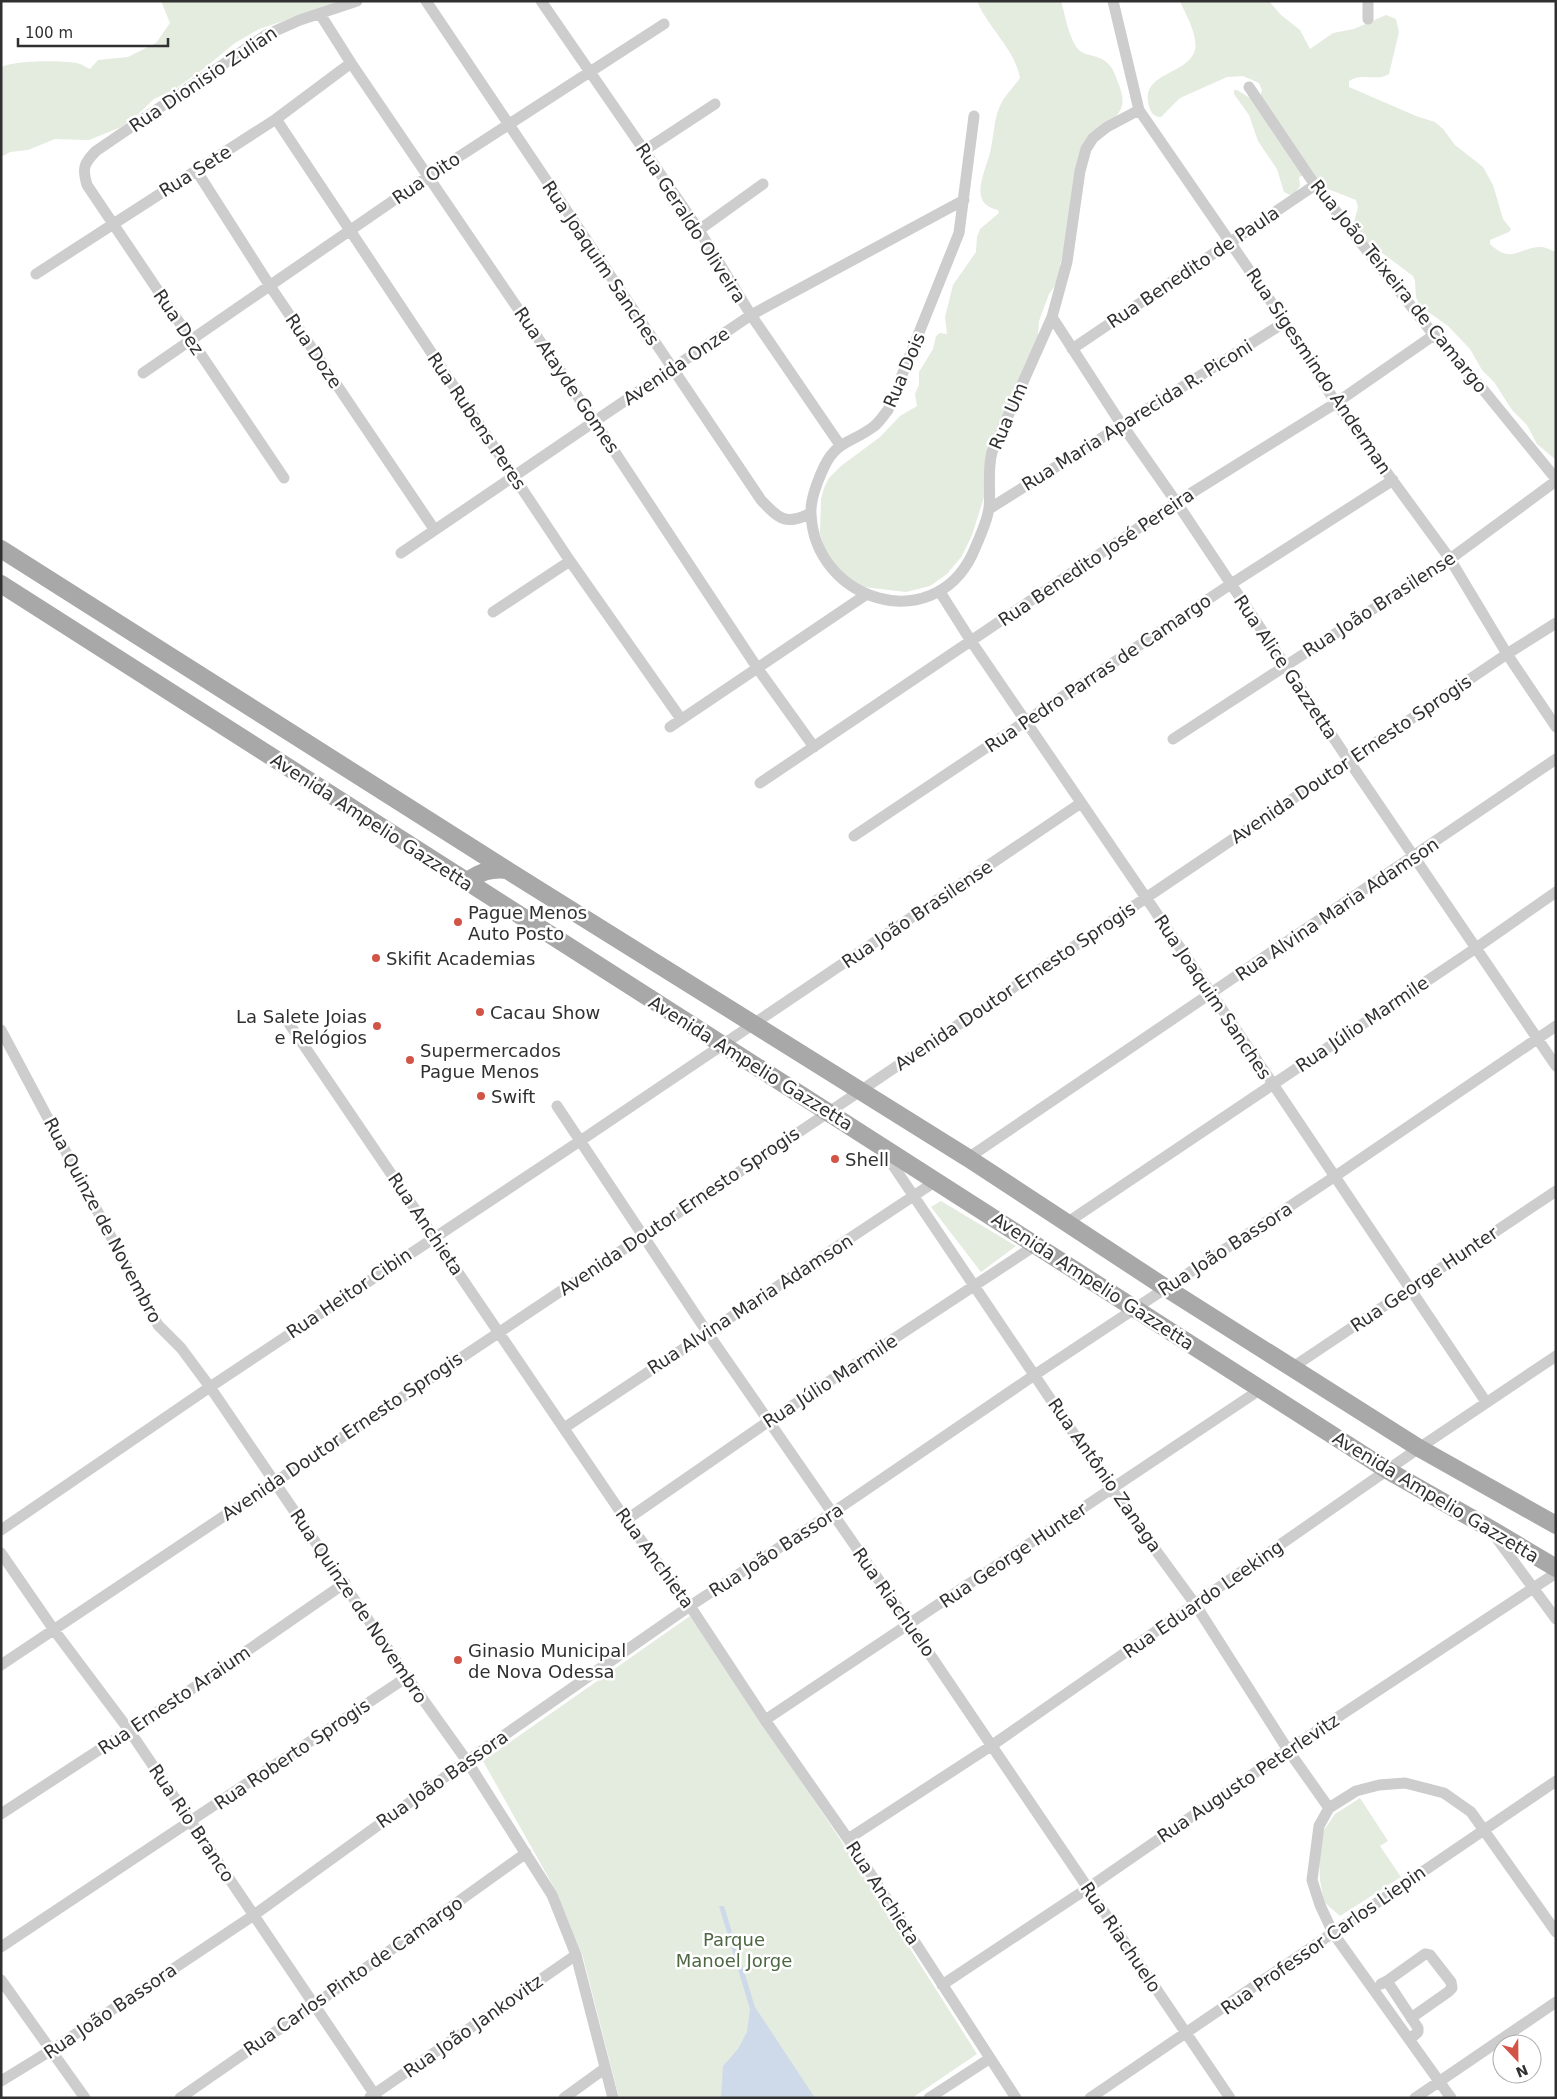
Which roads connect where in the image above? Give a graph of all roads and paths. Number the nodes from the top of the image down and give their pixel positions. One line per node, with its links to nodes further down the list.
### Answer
1 (357, 1): 6 (street, Rua Dionisio Zulian)
2 (426, 1): 16 (street, Rua Joaquim Sanches)
3 (541, 1): 10 (street, Rua Geraldo Oliveira)
4 (1113, 1): 13 (street, Rua Sigesmindo Anderman)
5 (1368, 1): 7 (street)
6 (320, 14): 9 (street, Rua Atayde Gomes); 18 (street, Rua Dionisio Zulian)
7 (1368, 19)
8 (664, 24): 10 (street, Rua Oito)
9 (351, 63): 15 (street, Rua Sete); 20 (street, Rua Atayde Gomes)
10 (590, 72): 16 (street, Rua Oito); 17 (street, Rua Geraldo Oliveira)
11 (1249, 87): 22 (street, Rua João Teixeira de Camargo)
12 (715, 104): 17 (street)
13 (1139, 110): 27 (street, Rua Sigesmindo Anderman); 31 (street, Rua Um)
14 (974, 116): 23 (street, Rua Dois)
15 (276, 119): 19 (street, Rua Sete); 25 (street, Rua Rubens Peres)
16 (509, 124): 20 (street, Rua Oito); 36 (street, Rua Joaquim Sanches)
17 (645, 150): 26 (street, Rua Geraldo Oliveira)
18 (85, 162): 24 (street, Rua Dez)
19 (196, 170): 24 (street, Rua Sete); 29 (street, Rua Doze)
20 (429, 176): 25 (street, Rua Oito); 39 (street, Rua Atayde Gomes)
21 (764, 184): 26 (street)
22 (1315, 184): 27 (street, Rua Benedito de Paula); 33 (street, Rua João Teixeira de Camargo)
23 (964, 200): 30 (street, Avenida Onze); 41 (street, Rua Dois)
24 (113, 223): 28 (street, Rua Sete); 34 (street, Rua Dez)
25 (350, 229): 29 (street, Rua Oito); 42 (street, Rua Rubens Peres)
26 (699, 230): 30 (street, Rua Geraldo Oliveira)
27 (1231, 241): 32 (street, Rua Sigesmindo Anderman); 35 (street, Rua Benedito de Paula)
28 (36, 274)
29 (270, 286): 34 (street, Rua Oito); 49 (street, Rua Doze)
30 (751, 315): 36 (street, Avenida Onze); 41 (street, Rua Geraldo Oliveira)
31 (1052, 317): 35 (street, Rua Alice Gazzetta); 47 (street, Rua Um)
32 (1285, 322): 38 (street, Rua Sigesmindo Anderman); 40 (street, Rua Maria Aparecida R. Piconi)
33 (1434, 335): 38 (street, Rua Benedito José Pereira); 45 (street, Rua João Teixeira de Camargo)
34 (190, 339): 37 (street, Rua Oito); 43 (street, Rua Dez)
35 (1072, 349): 40 (street, Rua Alice Gazzetta)
36 (672, 369): 39 (street, Avenida Onze); 48 (street, Rua Joaquim Sanches)
37 (143, 373)
38 (1336, 403): 44 (street, Rua Sigesmindo Anderman); 46 (street, Rua Benedito José Pereira)
39 (595, 422): 42 (street, Avenida Onze); 66 (street, Rua Atayde Gomes)
40 (1122, 425): 46 (street, Rua Alice Gazzetta); 47 (street, Rua Maria Aparecida R. Piconi)
41 (840, 445): 48 (street, Rua Dois)
42 (513, 476): 49 (street, Avenida Onze); 53 (street, Rua Rubens Peres)
43 (284, 478)
44 (1393, 480): 52 (street, Rua Sigesmindo Anderman); 55 (street, Rua Pedro Parras de Camargo)
45 (1556, 480): 52 (street, Rua João Brasilense)
46 (1177, 502): 55 (street, Rua Alice Gazzetta); 62 (street, Rua Benedito José Pereira)
47 (989, 510): 56 (street, Rua Um)
48 (811, 513): 57 (street, Rua Dois)
49 (434, 529): 51 (street, Avenida Onze)
50 (1, 549): 60 (main road, Avenida Ampelio Gazzetta)
51 (401, 553)
52 (1450, 559): 64 (street, Rua Sigesmindo Anderman); 65 (street, Rua João Brasilense)
53 (570, 561): 59 (street); 67 (street, Rua Rubens Peres)
54 (1, 584): 63 (main road, Avenida Ampelio Gazzetta)
55 (1231, 584): 65 (street, Rua Alice Gazzetta); 68 (street, Rua Pedro Parras de Camargo)
56 (940, 592): 58 (street, Rua Um); 62 (street, Rua Joaquim Sanches)
57 (866, 594): 58 (street, Rua Dois); 66 (street)
58 (879, 598)
59 (493, 612)
60 (110, 619): 63 (main road); 79 (main road, Avenida Ampelio Gazzetta)
61 (1556, 623): 64 (street, Avenida Doutor Ernesto Sprogis)
62 (971, 641): 68 (street, Rua Joaquim Sanches); 72 (street, Rua Benedito José Pereira)
63 (91, 642): 80 (main road, Avenida Ampelio Gazzetta)
64 (1508, 654): 70 (street, Rua Sigesmindo Anderman); 74 (street, Avenida Doutor Ernesto Sprogis)
65 (1286, 664): 71 (street, Rua João Brasilense); 74 (street, Rua Alice Gazzetta)
66 (758, 669): 67 (street); 72 (street, Rua Atayde Gomes)
67 (681, 719): 69 (street)
68 (1026, 722): 76 (street, Rua Joaquim Sanches); 77 (street, Rua Pedro Parras de Camargo)
69 (670, 726)
70 (1556, 727)
71 (1173, 739)
72 (814, 746): 75 (street, Rua Benedito José Pereira)
73 (1556, 759): 78 (street, Rua Alvina Maria Adamson)
74 (1349, 761): 78 (street, Rua Alice Gazzetta); 82 (street, Avenida Doutor Ernesto Sprogis)
75 (760, 783)
76 (1081, 803): 82 (street, Rua Joaquim Sanches); 86 (street, Rua João Brasilense)
77 (854, 836)
78 (1415, 856): 83 (street, Rua Alice Gazzetta); 84 (street, Rua Alvina Maria Adamson)
79 (507, 870): 80 (main road); 86 (main road, Avenida Ampelio Gazzetta)
80 (466, 882): 90 (main road, Avenida Ampelio Gazzetta)
81 (1556, 892): 83 (street, Rua Júlio Marmile)
82 (1146, 898): 84 (street, Rua Joaquim Sanches); 93 (street, Avenida Doutor Ernesto Sprogis)
83 (1476, 948): 89 (street, Rua Alice Gazzetta); 92 (street, Rua Júlio Marmile)
84 (1210, 994): 92 (street, Rua Joaquim Sanches); 98 (street, Rua Alvina Maria Adamson)
85 (288, 1022): 105 (street, Rua Anchieta)
86 (752, 1025): 90 (street, Rua João Brasilense); 93 (main road, Avenida Ampelio Gazzetta)
87 (1556, 1026): 89 (street, Rua João Bassora)
88 (1, 1030): 116 (street, Rua Quinze de Novembro)
89 (1537, 1038): 91 (street, Rua Alice Gazzetta); 99 (street, Rua João Bassora)
90 (724, 1044): 95 (main road, Avenida Ampelio Gazzetta); 96 (street, Rua Heitor Cibin)
91 (1556, 1066)
92 (1273, 1084): 99 (street, Rua Joaquim Sanches); 103 (street, Rua Júlio Marmile)
93 (860, 1091): 95 (street, Avenida Doutor Ernesto Sprogis); 98 (main road, Avenida Ampelio Gazzetta)
94 (557, 1106): 96 (street, Rua Riachuelo)
95 (829, 1112): 97 (main road, Avenida Ampelio Gazzetta); 104 (street, Avenida Doutor Ernesto Sprogis)
96 (580, 1141): 104 (street, Rua Riachuelo); 105 (street, Rua Heitor Cibin)
97 (878, 1143): 100 (main road, Avenida Ampelio Gazzetta); 102 (street, Rua Antônio Zanaga)
98 (968, 1158): 103 (main road, Avenida Ampelio Gazzetta)
99 (1334, 1177): 108 (street, Rua João Bassora); 109 (street, Rua Joaquim Sanches)
100 (936, 1181): 102 (street, Rua Alvina Maria Adamson); 106 (main road, Avenida Ampelio Gazzetta)
101 (1556, 1191): 109 (street, Rua George Hunter)
102 (914, 1196): 107 (street, Rua Antônio Zanaga); 112 (street, Rua Alvina Maria Adamson)
103 (1068, 1222): 108 (main road, Avenida Ampelio Gazzetta)
104 (644, 1235): 111 (street, Avenida Doutor Ernesto Sprogis); 112 (street, Rua Riachuelo)
105 (434, 1236): 111 (street, Rua Anchieta); 116 (street, Rua Heitor Cibin)
106 (1036, 1245): 107 (street, Rua Júlio Marmile); 110 (main road, Avenida Ampelio Gazzetta)
107 (975, 1287): 115 (street, Rua Antônio Zanaga); 119 (street, Rua Júlio Marmile)
108 (1166, 1288): 110 (street, Rua João Bassora); 114 (main road, Avenida Ampelio Gazzetta)
109 (1410, 1289): 114 (street, Rua George Hunter); 118 (street, Rua Joaquim Sanches)
110 (1135, 1309): 115 (street, Rua João Bassora); 117 (main road, Avenida Ampelio Gazzetta)
111 (498, 1331): 120 (street, Rua Anchieta); 123 (street, Avenida Doutor Ernesto Sprogis)
112 (707, 1332): 119 (street, Rua Riachuelo); 120 (street, Rua Alvina Maria Adamson)
113 (1556, 1356): 118 (street, Rua Eduardo Leeking)
114 (1293, 1368): 121 (main road, Avenida Ampelio Gazzetta)
115 (1036, 1374): 124 (street, Rua Antônio Zanaga); 125 (street, Rua João Bassora)
116 (210, 1386): 123 (street, Rua Quinze de Novembro); 129 (street, Rua Heitor Cibin)
117 (1261, 1389): 122 (main road, Avenida Ampelio Gazzetta); 124 (street, Rua George Hunter)
118 (1486, 1402): 121 (street, Rua Eduardo Leeking)
119 (769, 1421): 125 (street, Rua Riachuelo); 126 (street, Rua Júlio Marmile)
120 (564, 1428): 126 (street, Rua Anchieta)
121 (1418, 1448): 122 (street, Rua Eduardo Leeking); 127 (main road, Avenida Ampelio Gazzetta)
122 (1387, 1470): 128 (main road, Avenida Ampelio Gazzetta); 135 (street, Rua Eduardo Leeking)
123 (274, 1483): 133 (street, Rua Quinze de Novembro); 139 (street, Avenida Doutor Ernesto Sprogis)
124 (1111, 1489): 135 (street, Rua Antônio Zanaga); 138 (street, Rua George Hunter)
125 (832, 1513): 136 (street, Rua João Bassora); 138 (street, Rua Riachuelo)
126 (626, 1520): 136 (street, Rua Anchieta)
127 (1556, 1525)
128 (1489, 1528): 131 (main road, Avenida Ampelio Gazzetta); 134 (street)
129 (1, 1530)
130 (1, 1553): 139 (street, Rua Rio Branco)
131 (1556, 1568)
132 (1556, 1573): 134 (street, Rua Augusto Peterlevitz)
133 (345, 1584): 141 (street, Rua Quinze de Novembro); 143 (street, Rua Ernesto Araium)
134 (1533, 1588): 137 (street); 145 (street, Rua Augusto Peterlevitz)
135 (1195, 1604): 144 (street, Rua Eduardo Leeking); 145 (street, Rua Antônio Zanaga)
136 (690, 1606): 142 (street, Rua Anchieta); 146 (street, Rua João Bassora)
137 (1556, 1619)
138 (910, 1625): 142 (street, Rua George Hunter); 144 (street, Rua Riachuelo)
139 (54, 1630): 140 (street, Avenida Doutor Ernesto Sprogis); 143 (street, Rua Rio Branco)
140 (1, 1665)
141 (407, 1677): 146 (street, Rua Quinze de Novembro); 150 (street, Rua Roberto Sprogis)
142 (765, 1720): 152 (street, Rua Anchieta)
143 (129, 1730): 149 (street, Rua Ernesto Araium); 150 (street, Rua Rio Branco)
144 (991, 1746): 152 (street, Rua Eduardo Leeking); 154 (street, Rua Riachuelo)
145 (1288, 1750): 148 (street, Rua Antônio Zanaga); 154 (street, Rua Augusto Peterlevitz)
146 (467, 1761): 153 (street, Rua Quinze de Novembro); 155 (street, Rua João Bassora)
147 (1556, 1781): 151 (street, Rua Professor Carlos Liepin)
148 (1330, 1808): 151 (street); 157 (street)
149 (1, 1814)
150 (190, 1821): 155 (street, Rua Rio Branco); 158 (street, Rua Roberto Sprogis)
151 (1483, 1830): 156 (street); 157 (street, Rua Professor Carlos Liepin)
152 (848, 1839): 162 (street, Rua Anchieta)
153 (526, 1853): 159 (street, Rua Quinze de Novembro); 165 (street, Rua Carlos Pinto de Camargo)
154 (1088, 1888): 162 (street, Rua Augusto Peterlevitz); 167 (street, Rua Riachuelo)
155 (254, 1915): 165 (street, Rua Rio Branco); 169 (street, Rua João Bassora)
156 (1556, 1932)
157 (1334, 1933): 163 (street); 167 (street, Rua Professor Carlos Liepin)
158 (1, 1946)
159 (576, 1955): 171 (street, Rua Quinze de Novembro); 174 (street, Rua João Jankovitz)
160 (1, 1980): 169 (street)
161 (1387, 1981): 163 (street); 166 (street); 166 (street)
162 (942, 1985): 170 (street, Rua Anchieta)
163 (1374, 1988): 168 (street)
164 (1556, 2002): 172 (street)
165 (314, 2005): 174 (street, Rua Rio Branco); 176 (street, Rua Carlos Pinto de Camargo)
166 (1411, 2018): 168 (street)
167 (1187, 2034): 181 (street, Rua Professor Carlos Liepin); 182 (street, Rua Riachuelo)
168 (1410, 2039): 172 (street)
169 (50, 2051): 173 (street, Rua João Bassora); 175 (street)
170 (989, 2059): 179 (street); 180 (street, Rua Anchieta)
171 (604, 2070): 177 (street); 178 (street, Rua Quinze de Novembro)
172 (1440, 2081): 183 (street); 184 (street)
173 (1, 2082)
174 (374, 2097)
175 (84, 2098)
176 (180, 2098)
177 (564, 2098)
178 (613, 2098)
179 (929, 2098)
180 (1016, 2098)
181 (1090, 2098)
182 (1230, 2098)
183 (1415, 2098)
184 (1451, 2098)

